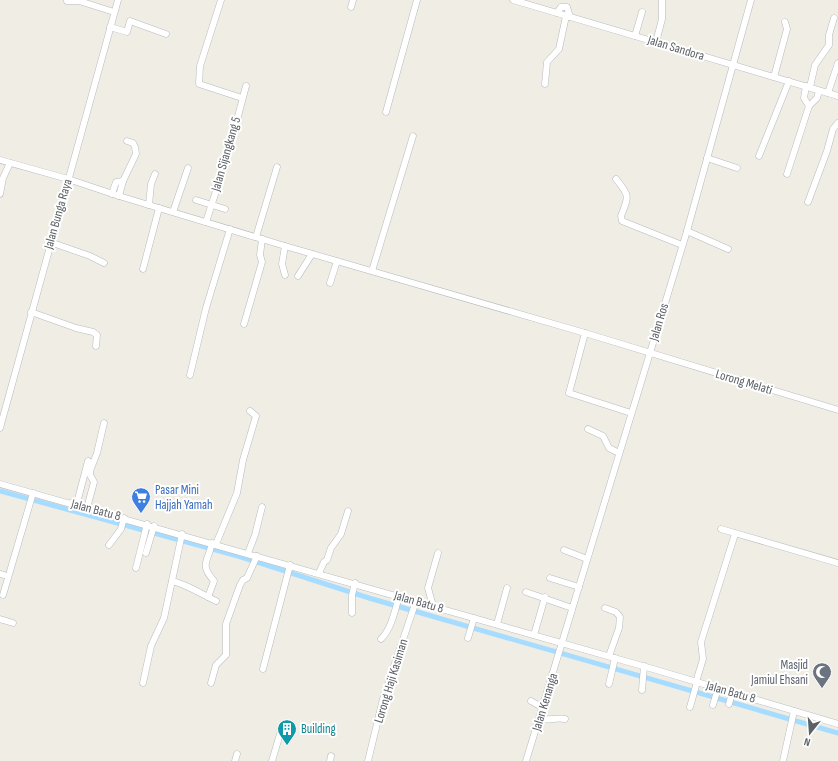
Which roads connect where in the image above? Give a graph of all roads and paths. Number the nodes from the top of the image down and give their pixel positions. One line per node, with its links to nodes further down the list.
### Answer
1 (118, 0): 10 (street, Jalan Bunga Raya)
2 (221, 0): 29 (street)
3 (353, 0): 9 (street)
4 (418, 0): 31 (street)
5 (513, 0): 12 (street, Jalan Sandora)
6 (662, 0): 18 (street)
7 (751, 0): 20 (street, Jalan Ros)
8 (67, 1): 10 (street)
9 (351, 7)
10 (114, 12): 15 (street, Jalan Bunga Raya)
11 (642, 12): 17 (street)
12 (568, 17): 17 (street, Jalan Sandora); 23 (street)
13 (834, 18): 25 (street)
14 (785, 22): 21 (street)
15 (110, 27): 16 (street); 44 (street, Jalan Bunga Raya)
16 (166, 34)
17 (635, 36): 18 (street, Jalan Sandora)
18 (656, 42): 20 (street, Jalan Sandora)
19 (838, 63): 27 (street)
20 (733, 65): 21 (street, Jalan Sandora); 36 (street, Jalan Ros)
21 (774, 77): 22 (street, Jalan Sandora)
22 (789, 82): 25 (street, Jalan Sandora); 35 (street)
23 (545, 84)
24 (246, 86): 29 (street, Jalan Sijangkang 5)
25 (808, 87): 26 (street, Jalan Sandora); 30 (street)
26 (819, 91): 27 (street, Jalan Sandora); 30 (street)
27 (828, 92): 28 (street, Jalan Sandora)
28 (838, 96)
29 (242, 98): 52 (street, Jalan Sijangkang 5)
30 (809, 106): 43 (street)
31 (386, 112)
32 (838, 123): 51 (street)
33 (412, 136): 69 (street)
34 (127, 141): 46 (street)
35 (759, 156)
36 (707, 158): 41 (street); 59 (street, Jalan Ros)
37 (0, 160): 38 (street, Lorong Melati)
38 (10, 163): 44 (street, Lorong Melati); 47 (street)
39 (277, 167): 60 (street)
40 (188, 168): 56 (street)
41 (737, 168)
42 (155, 174): 53 (street)
43 (787, 174)
44 (68, 179): 48 (street, Lorong Melati); 61 (street, Jalan Bunga Raya)
45 (616, 179): 62 (street)
46 (123, 181): 48 (street); 49 (street)
47 (0, 194)
48 (112, 194): 49 (street, Lorong Melati)
49 (119, 196): 53 (street, Lorong Melati)
50 (196, 200): 52 (street)
51 (808, 202)
52 (212, 204): 55 (street); 57 (street, Jalan Sijangkang 5)
53 (148, 205): 54 (street, Lorong Melati)
54 (159, 208): 56 (street, Lorong Melati); 68 (street)
55 (225, 208)
56 (173, 212): 57 (street, Lorong Melati)
57 (206, 222): 58 (street, Lorong Melati)
58 (230, 229): 60 (street, Lorong Melati); 78 (street)
59 (687, 231): 62 (street, Jalan Ros); 64 (street)
60 (259, 238): 63 (street, Lorong Melati); 74 (street)
61 (50, 242): 67 (street); 73 (street, Jalan Bunga Raya)
62 (682, 245): 77 (street, Jalan Ros)
63 (285, 246): 65 (street, Lorong Melati); 70 (street)
64 (728, 249)
65 (312, 254): 66 (street, Lorong Melati); 71 (street)
66 (337, 261): 69 (street, Lorong Melati); 72 (street)
67 (104, 263)
68 (143, 269)
69 (372, 271): 75 (street, Lorong Melati)
70 (285, 275)
71 (298, 276)
72 (330, 283)
73 (31, 312): 76 (street); 83 (street, Jalan Bunga Raya)
74 (244, 324)
75 (585, 333): 77 (street, Lorong Melati); 81 (street)
76 (96, 346)
77 (650, 353): 79 (street, Lorong Melati); 81 (street, Jalan Ros)
78 (190, 375)
79 (838, 410)
80 (250, 411): 99 (street)
81 (631, 413): 85 (street, Jalan Ros)
82 (104, 423): 91 (street)
83 (0, 426)
84 (588, 429): 85 (street)
85 (619, 453): 104 (street, Jalan Ros)
86 (88, 461): 89 (street)
87 (0, 484): 88 (street, Jalan Batu 8)
88 (34, 493): 89 (street, Jalan Batu 8); 115 (street)
89 (71, 503): 91 (street, Jalan Batu 8)
90 (262, 507): 101 (street)
91 (87, 508): 93 (street, Jalan Batu 8)
92 (348, 511): 108 (street)
93 (123, 522): 94 (street, Jalan Batu 8); 98 (street)
94 (150, 529): 97 (street, Jalan Batu 8); 107 (street)
95 (721, 529): 96 (street)
96 (735, 534): 105 (street); 137 (street)
97 (181, 536): 99 (street, Jalan Batu 8); 110 (street)
98 (109, 545)
99 (212, 547): 101 (street, Jalan Batu 8); 116 (street)
100 (564, 550): 104 (street)
101 (248, 553): 103 (street, Jalan Batu 8)
102 (438, 553): 121 (street)
103 (256, 557): 106 (street, Jalan Batu 8); 138 (street)
104 (587, 559): 111 (street, Jalan Ros)
105 (838, 562)
106 (289, 567): 108 (street, Jalan Batu 8); 134 (street)
107 (136, 568)
108 (319, 574): 113 (street, Jalan Batu 8)
109 (550, 578): 111 (street)
110 (172, 580): 116 (street); 136 (street)
111 (579, 587): 122 (street, Jalan Ros)
112 (507, 588): 128 (street)
113 (353, 589): 119 (street, Jalan Batu 8); 124 (street)
114 (526, 592): 117 (street)
115 (3, 595)
116 (208, 597): 118 (street)
117 (545, 598): 122 (street); 129 (street)
118 (216, 602)
119 (397, 602): 120 (street, Jalan Batu 8); 131 (street)
120 (416, 604): 121 (street, Jalan Batu 8); 156 (street, Lorong Haji Kasiman)
121 (433, 606): 126 (street, Jalan Batu 8)
122 (572, 608): 132 (street, Jalan Ros)
123 (605, 608): 133 (street)
124 (352, 613)
125 (0, 619): 127 (street)
126 (473, 620): 128 (street, Jalan Batu 8); 130 (street)
127 (13, 624)
128 (497, 624): 129 (street, Jalan Batu 8)
129 (534, 635): 132 (street, Jalan Batu 8)
130 (468, 638)
131 (381, 639)
132 (562, 645): 133 (street, Jalan Batu 8); 147 (street, Jalan Kenanga)
133 (613, 659): 135 (street, Jalan Batu 8); 139 (street)
134 (263, 669)
135 (643, 669): 137 (street, Jalan Batu 8); 140 (street)
136 (143, 682)
137 (696, 682): 141 (street, Jalan Batu 8); 146 (street)
138 (211, 683)
139 (609, 684)
140 (642, 690)
141 (717, 691): 142 (street, Jalan Batu 8); 145 (street)
142 (732, 693): 144 (street); 148 (street, Jalan Batu 8)
143 (531, 701): 147 (street)
144 (730, 702)
145 (713, 705)
146 (690, 707)
147 (543, 708): 150 (street, Jalan Kenanga)
148 (793, 714): 151 (street, Jalan Batu 8); 158 (street)
149 (565, 718): 150 (street)
150 (540, 719): 157 (street, Jalan Kenanga)
151 (838, 724)
152 (280, 734): 155 (street)
153 (237, 754): 154 (street)
154 (235, 761)
155 (272, 761)
156 (368, 761)
157 (526, 761)
158 (783, 761)

